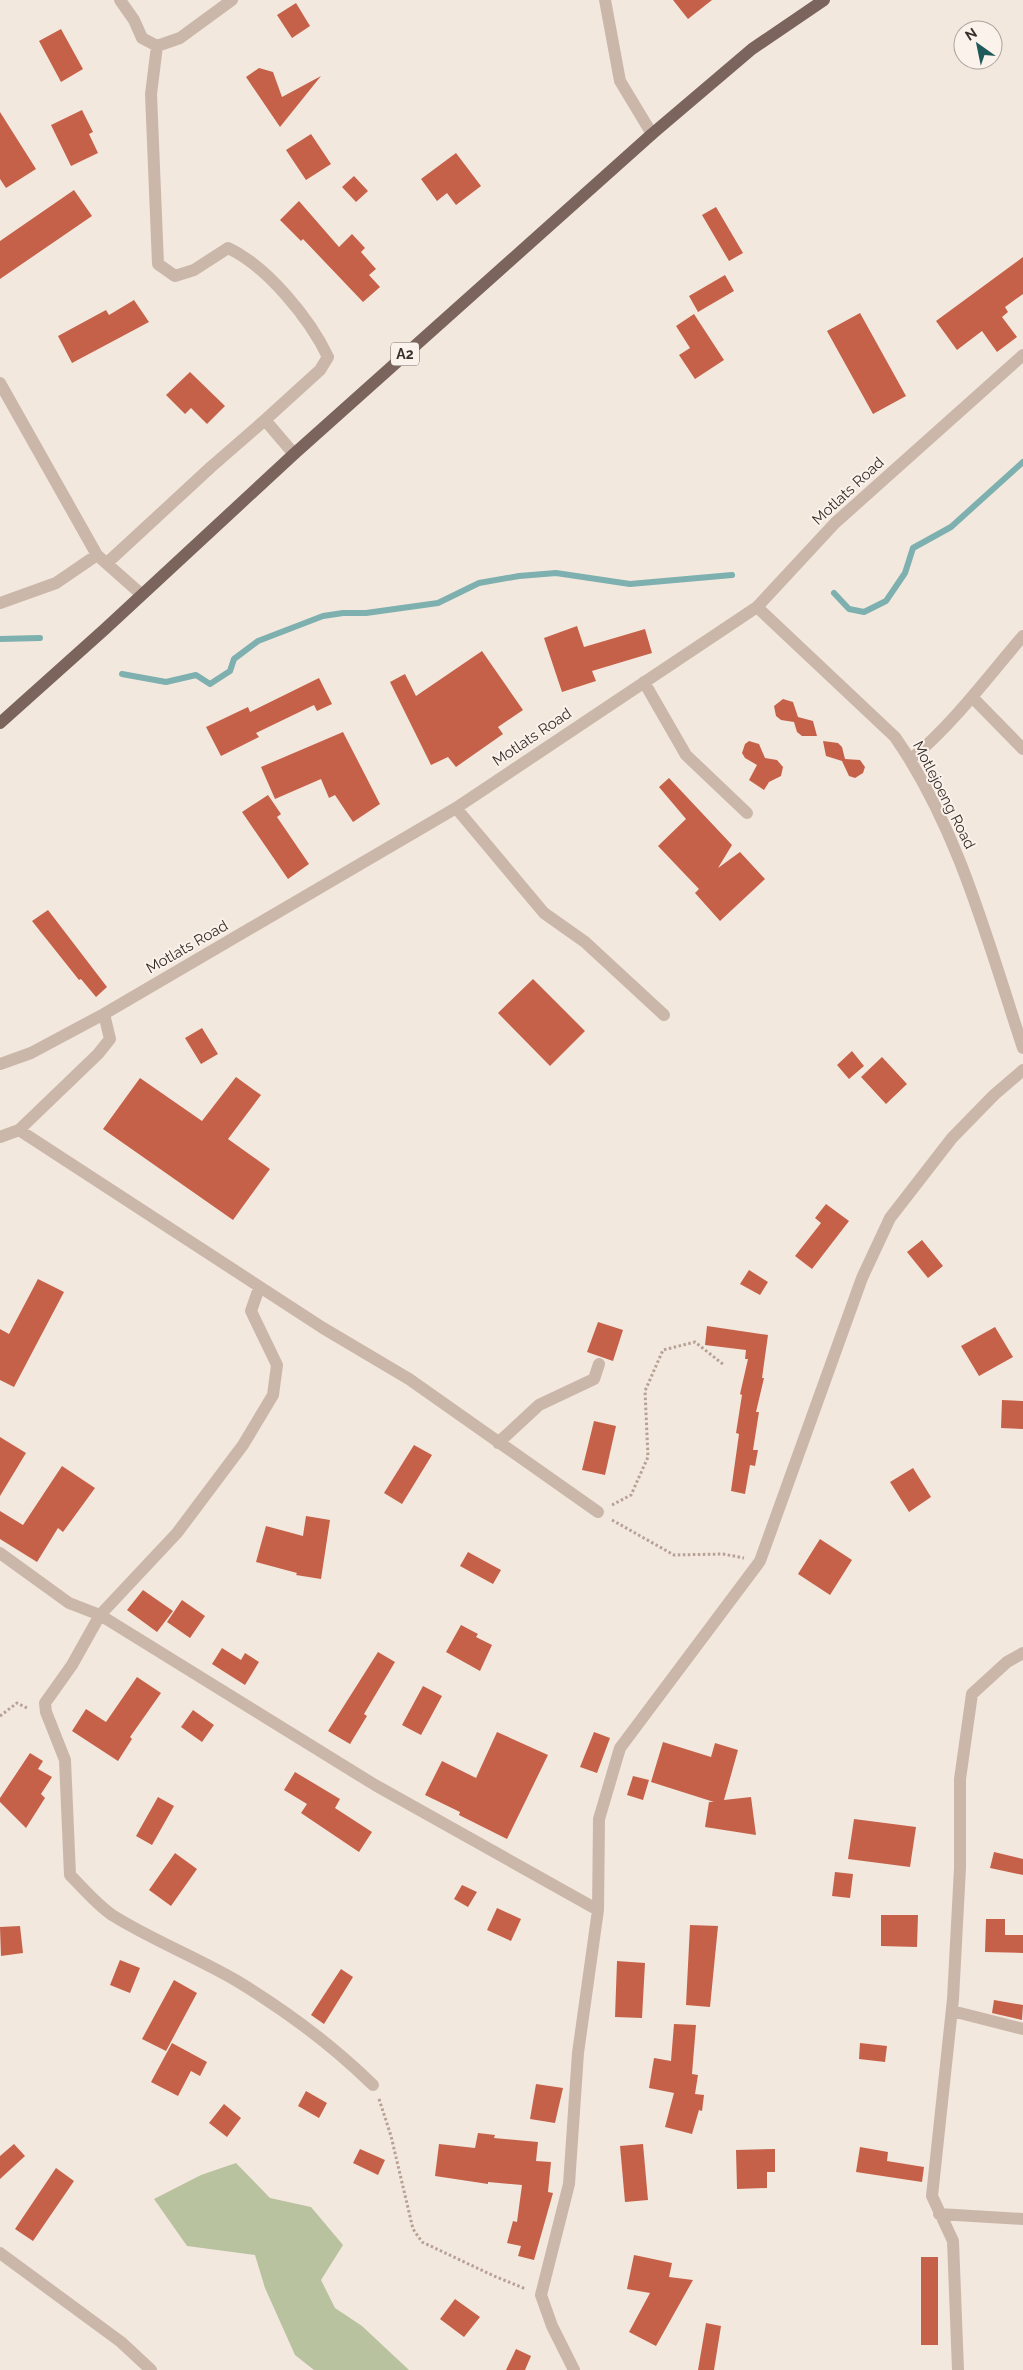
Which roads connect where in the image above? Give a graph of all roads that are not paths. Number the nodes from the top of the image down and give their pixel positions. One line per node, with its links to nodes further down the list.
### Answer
1 (120, 0): 5 (street)
2 (232, 0): 5 (street)
3 (605, 0): 6 (street)
4 (824, 0): 6 (main road, A2)
5 (157, 46): 9 (street)
6 (652, 134): 10 (main road, A2)
7 (1023, 355): 14 (street, Motlats Road)
8 (0, 383): 11 (street)
9 (265, 420): 10 (street); 11 (street)
10 (294, 454): 12 (main road, A2)
11 (102, 559): 12 (street); 13 (street)
12 (141, 594): 18 (main road, A2)
13 (0, 603)
14 (758, 607): 16 (street, Motlats Road); 20 (street, Motlejoeng Road)
15 (1023, 636): 17 (street)
16 (644, 682): 21 (street, Motlats Road); 22 (street)
17 (973, 698): 19 (street); 20 (street)
18 (0, 723)
19 (1023, 749)
20 (910, 759): 25 (street, Motlejoeng Road)
21 (456, 808): 23 (street, Motlats Road); 24 (street)
22 (747, 813)
23 (104, 1014): 26 (street, Motlats Road); 28 (street)
24 (664, 1015)
25 (1023, 1048)
26 (0, 1064)
27 (1023, 1070): 37 (street)
28 (19, 1130): 29 (street); 30 (street)
29 (0, 1137)
30 (259, 1288): 32 (street); 35 (street)
31 (599, 1364): 32 (street)
32 (498, 1443): 33 (street)
33 (598, 1512)
34 (0, 1553): 35 (street)
35 (100, 1615): 37 (street); 40 (street)
36 (1023, 1652): 38 (street)
37 (598, 1910): 45 (street)
38 (952, 2011): 39 (street); 41 (street)
39 (1023, 2029)
40 (372, 2085)
41 (939, 2214): 42 (street); 46 (street)
42 (1023, 2219)
43 (0, 2254): 44 (street)
44 (151, 2370)
45 (574, 2370)
46 (958, 2370)

